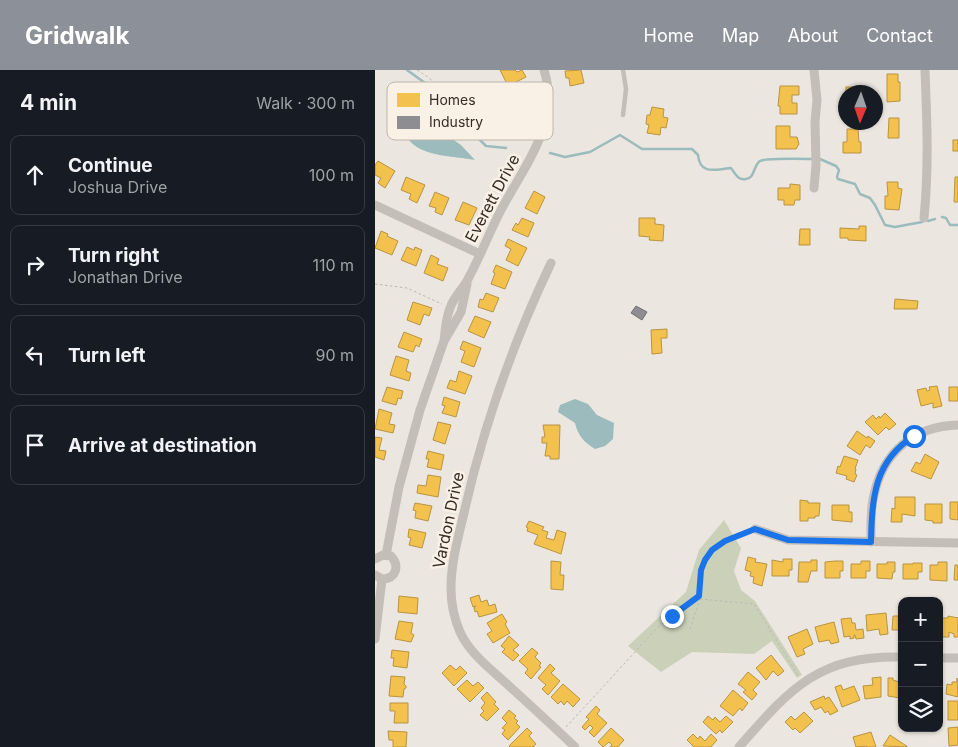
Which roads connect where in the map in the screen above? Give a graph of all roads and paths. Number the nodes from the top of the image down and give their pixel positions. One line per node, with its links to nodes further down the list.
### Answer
1 (417, 70): 5 (path)
2 (623, 70): 6 (lane)
3 (813, 70): 8 (street)
4 (925, 70): 10 (street)
5 (434, 82)
6 (623, 115)
7 (539, 140): 11 (street, Everett Drive)
8 (814, 188)
9 (375, 205): 11 (street)
10 (924, 218)
11 (479, 254): 13 (street, Everett Drive)
12 (551, 263): 32 (street, Vardon Drive)
13 (467, 281): 15 (street, Everett Drive); 16 (street, Everett Drive)
14 (375, 284): 15 (path)
15 (450, 307): 16 (street, Everett Drive)
16 (443, 341): 21 (street, Everett Drive)
17 (958, 425): 19 (street)
18 (755, 529): 19 (street); 24 (path)
19 (871, 542): 20 (street)
20 (958, 543)
21 (386, 555): 22 (street); 23 (street)
22 (375, 558)
23 (379, 577): 27 (street)
24 (699, 596): 25 (path); 32 (path)
25 (700, 599): 26 (path); 31 (path)
26 (690, 630)
27 (375, 639)
28 (898, 657): 31 (street)
29 (943, 658): 30 (street)
30 (958, 658)
31 (803, 682): 34 (street)
32 (560, 733): 33 (street, Vardon Drive)
33 (575, 747)
34 (739, 747)

